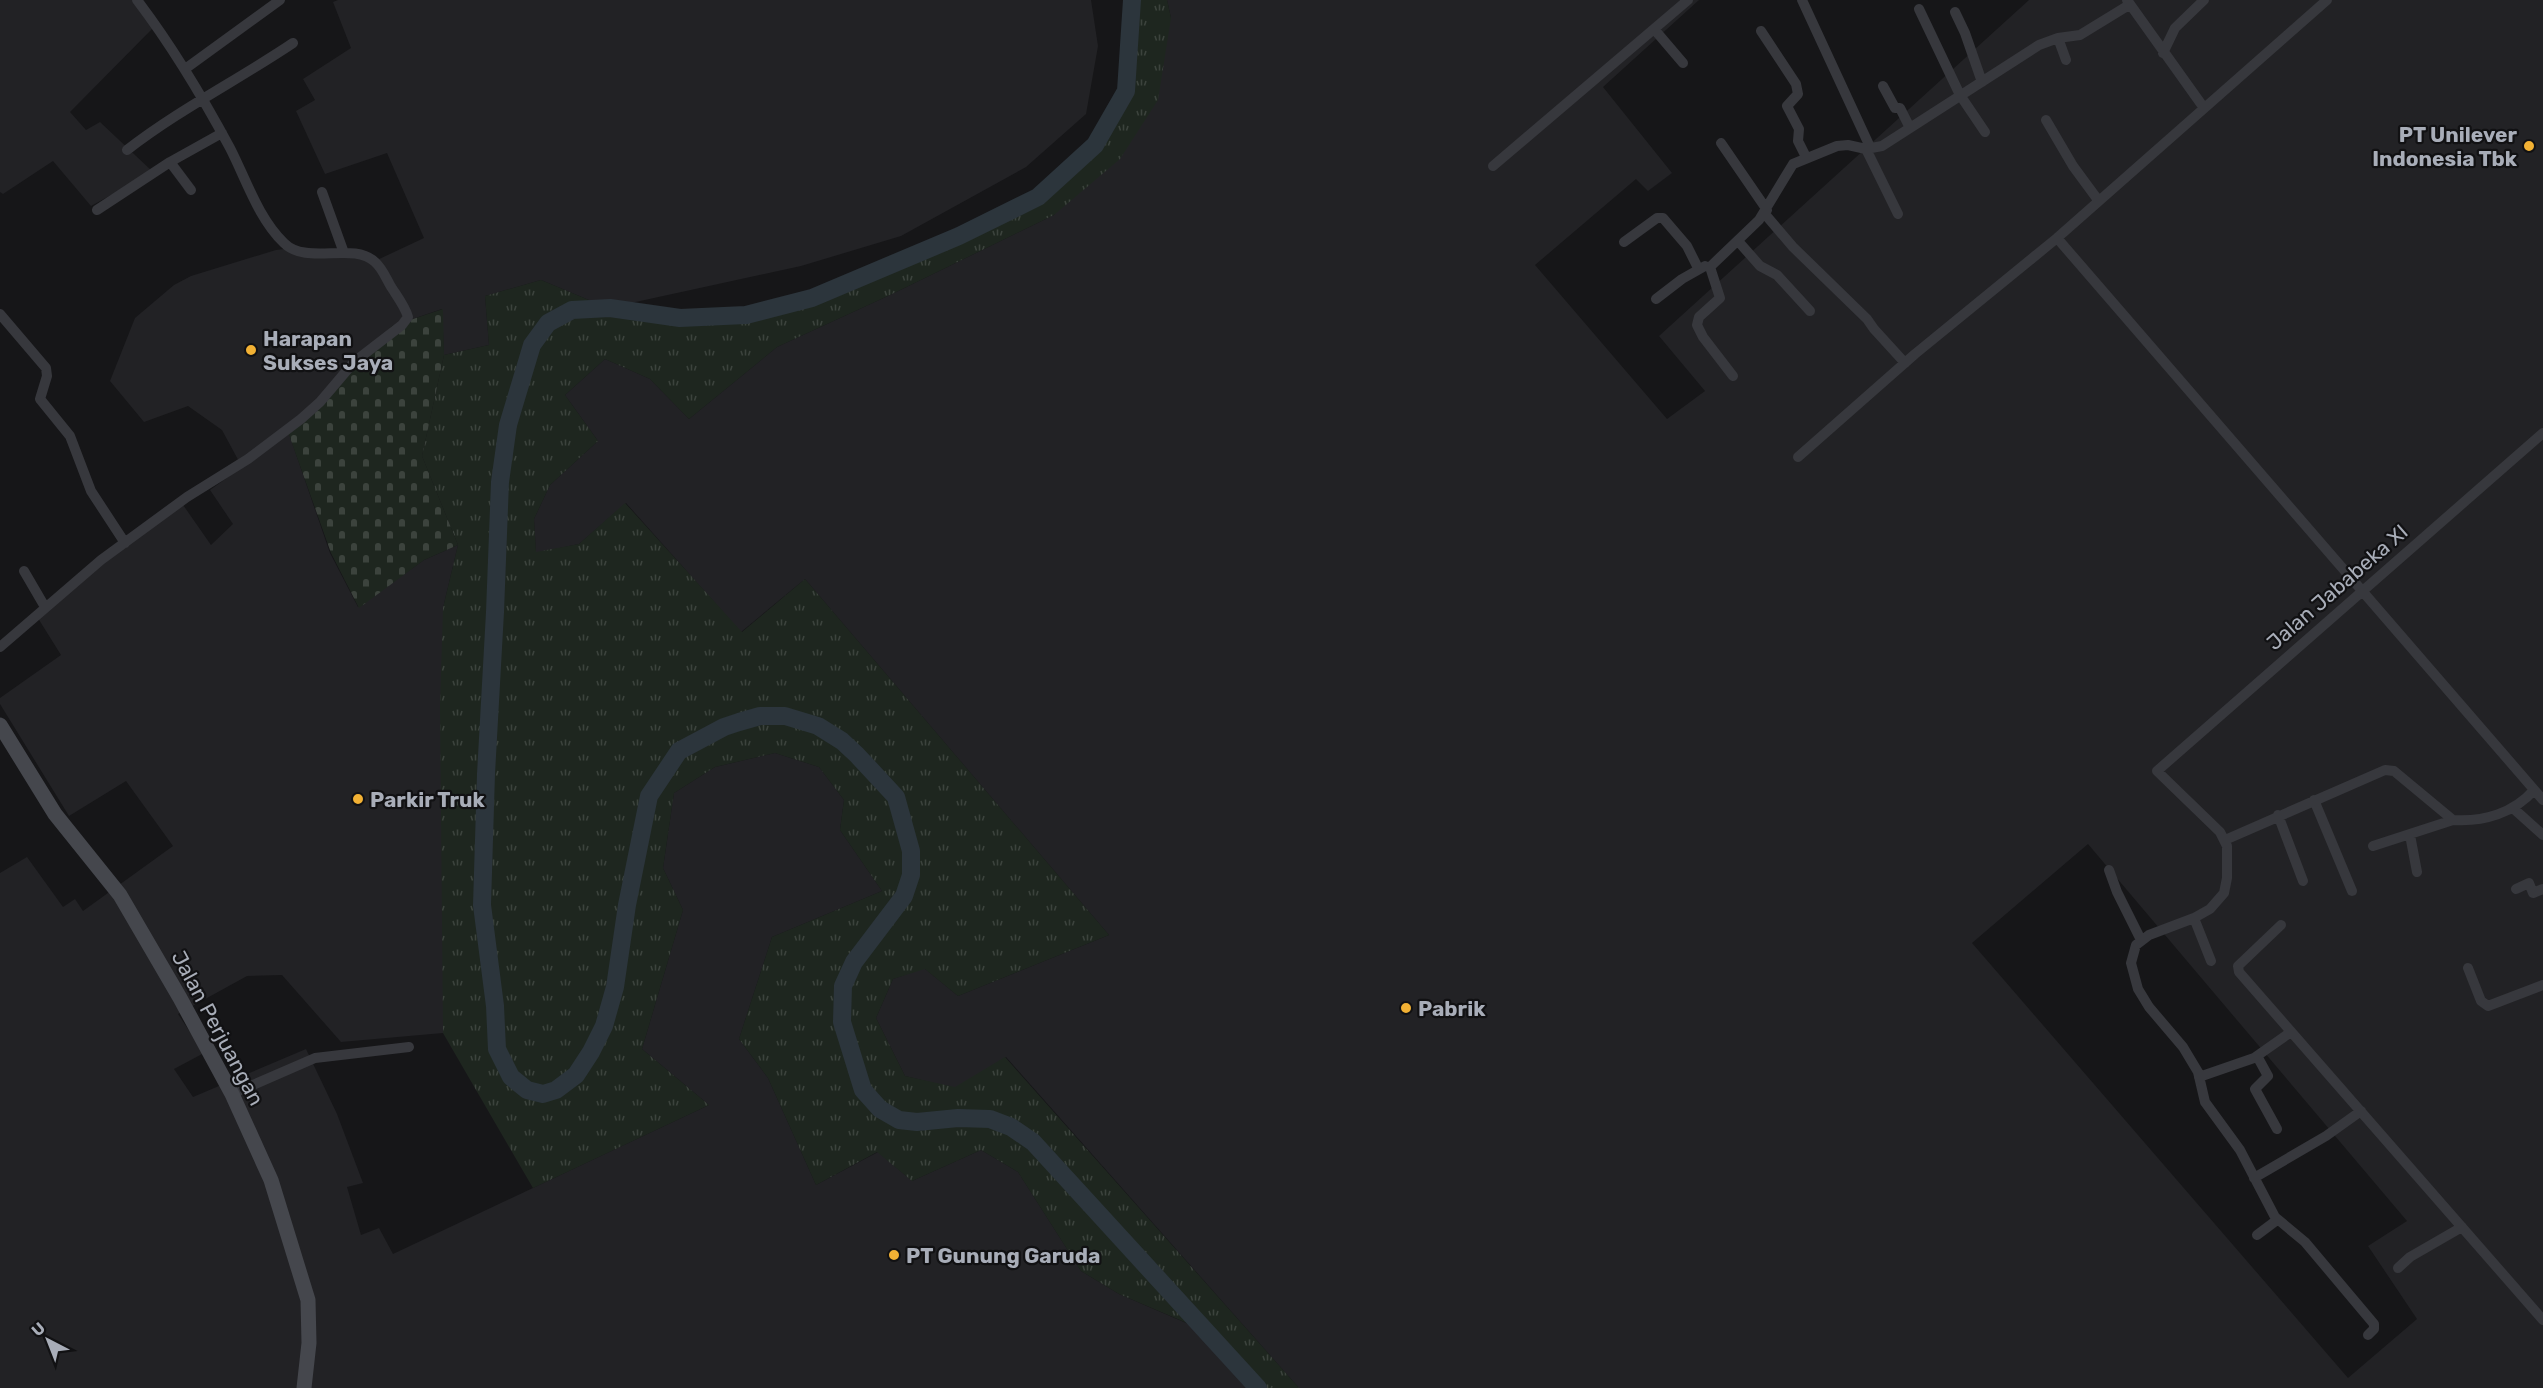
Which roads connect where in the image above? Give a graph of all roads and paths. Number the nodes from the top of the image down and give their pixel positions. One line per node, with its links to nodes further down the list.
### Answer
1 (137, 0): 17 (street)
2 (280, 0): 17 (street)
3 (1688, 0): 10 (street)
4 (1802, 0): 28 (street)
5 (2204, 0): 14 (street)
6 (2326, 0): 22 (street)
7 (2128, 2): 12 (street); 14 (street)
8 (1919, 9): 20 (street)
9 (1955, 12): 18 (street)
10 (1654, 28): 16 (street); 32 (street)
11 (1761, 31): 30 (street)
12 (2058, 38): 15 (street); 18 (street)
13 (293, 43): 21 (street)
14 (2163, 53): 22 (street)
15 (2066, 60)
16 (1683, 63)
17 (185, 69): 21 (street)
18 (1982, 81): 20 (street)
19 (1883, 86): 24 (street)
20 (1960, 95): 24 (street); 25 (street)
21 (201, 98): 26 (street); 29 (street)
22 (2204, 108): 35 (street)
23 (2046, 120): 35 (street)
24 (1910, 128): 28 (street)
25 (1985, 132)
26 (222, 133): 31 (street); 42 (street)
27 (1721, 143): 37 (street)
28 (1869, 149): 30 (street); 38 (street)
29 (127, 150)
30 (1806, 157): 37 (street)
31 (170, 162): 33 (street); 36 (street)
32 (1493, 166)
33 (191, 190)
34 (322, 192): 42 (street)
35 (2098, 200): 39 (street)
36 (96, 210)
37 (1765, 212): 40 (street); 48 (street)
38 (1898, 214)
39 (2058, 238): 48 (street); 54 (street)
40 (1738, 240): 43 (street); 46 (street)
41 (1624, 242): 44 (street)
42 (344, 254): 52 (street)
43 (1710, 267): 44 (street); 49 (street)
44 (1698, 268): 45 (street)
45 (1656, 299)
46 (1810, 311)
47 (0, 314): 52 (street)
48 (1905, 363): 51 (street)
49 (1733, 375)
50 (2543, 433): 54 (street, Jalan Jababeka XI)
51 (1798, 457)
52 (125, 543): 55 (street)
53 (24, 571): 55 (street)
54 (2362, 591): 58 (street); 66 (street, Jalan Jababeka XI)
55 (45, 607): 56 (street)
56 (0, 647)
57 (0, 725): 84 (street, Jalan Perjuangan)
58 (2534, 790): 60 (street); 61 (street)
59 (2314, 800): 62 (street); 63 (street); 73 (street)
60 (2543, 800)
61 (2514, 808): 63 (street); 65 (street)
62 (2278, 815): 66 (street); 70 (street)
63 (2453, 820): 64 (street)
64 (2410, 835): 67 (street); 69 (street)
65 (2543, 835)
66 (2225, 840): 74 (street)
67 (2373, 846)
68 (2109, 870): 76 (street)
69 (2417, 872)
70 (2302, 881)
71 (2516, 889): 72 (street)
72 (2543, 889)
73 (2352, 891)
74 (2194, 918): 76 (street); 77 (street)
75 (2281, 925): 80 (street)
76 (2141, 939): 83 (street)
77 (2211, 961)
78 (2468, 968): 79 (street)
79 (2543, 985)
80 (2291, 1032): 82 (street); 85 (street)
81 (410, 1047): 84 (street)
82 (2257, 1056): 83 (street); 86 (street)
83 (2199, 1077): 87 (street)
84 (232, 1094): 94 (street, Jalan Perjuangan)
85 (2361, 1111): 87 (street); 89 (street)
86 (2277, 1129)
87 (2254, 1178): 88 (street)
88 (2277, 1220): 90 (street); 93 (street)
89 (2462, 1227): 91 (street); 92 (street)
90 (2257, 1235)
91 (2398, 1268)
92 (2543, 1320)
93 (2368, 1335)
94 (304, 1388)

